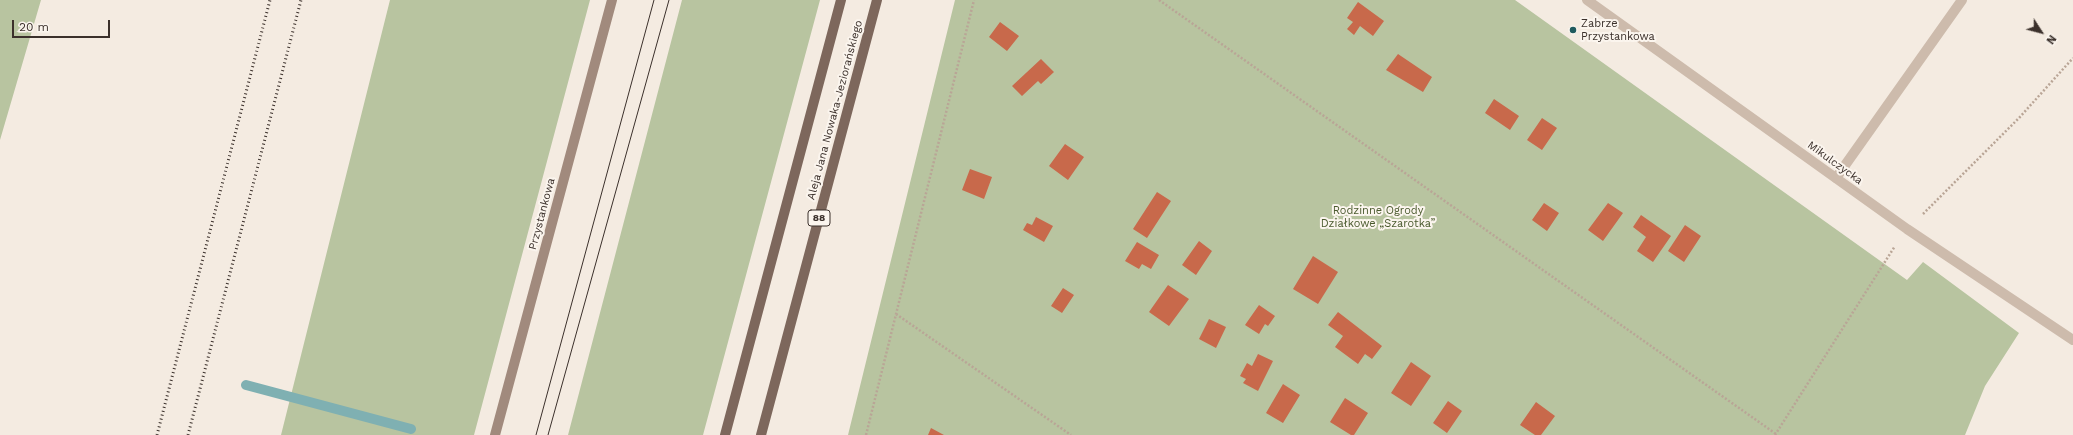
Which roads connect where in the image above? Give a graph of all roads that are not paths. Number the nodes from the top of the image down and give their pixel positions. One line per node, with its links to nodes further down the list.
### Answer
1 (612, 0): 8 (main road, Przystankowa)
2 (841, 0): 9 (main road, Aleja Jana Nowaka-Jeziorańskiego)
3 (877, 0): 10 (main road, Aleja Jana Nowaka-Jeziorańskiego / 88)
4 (1587, 0): 6 (street, Mikulczycka)
5 (1962, 0): 6 (street)
6 (1836, 178): 7 (street, Mikulczycka)
7 (2073, 340)
8 (494, 435)
9 (725, 435)
10 (761, 435)

